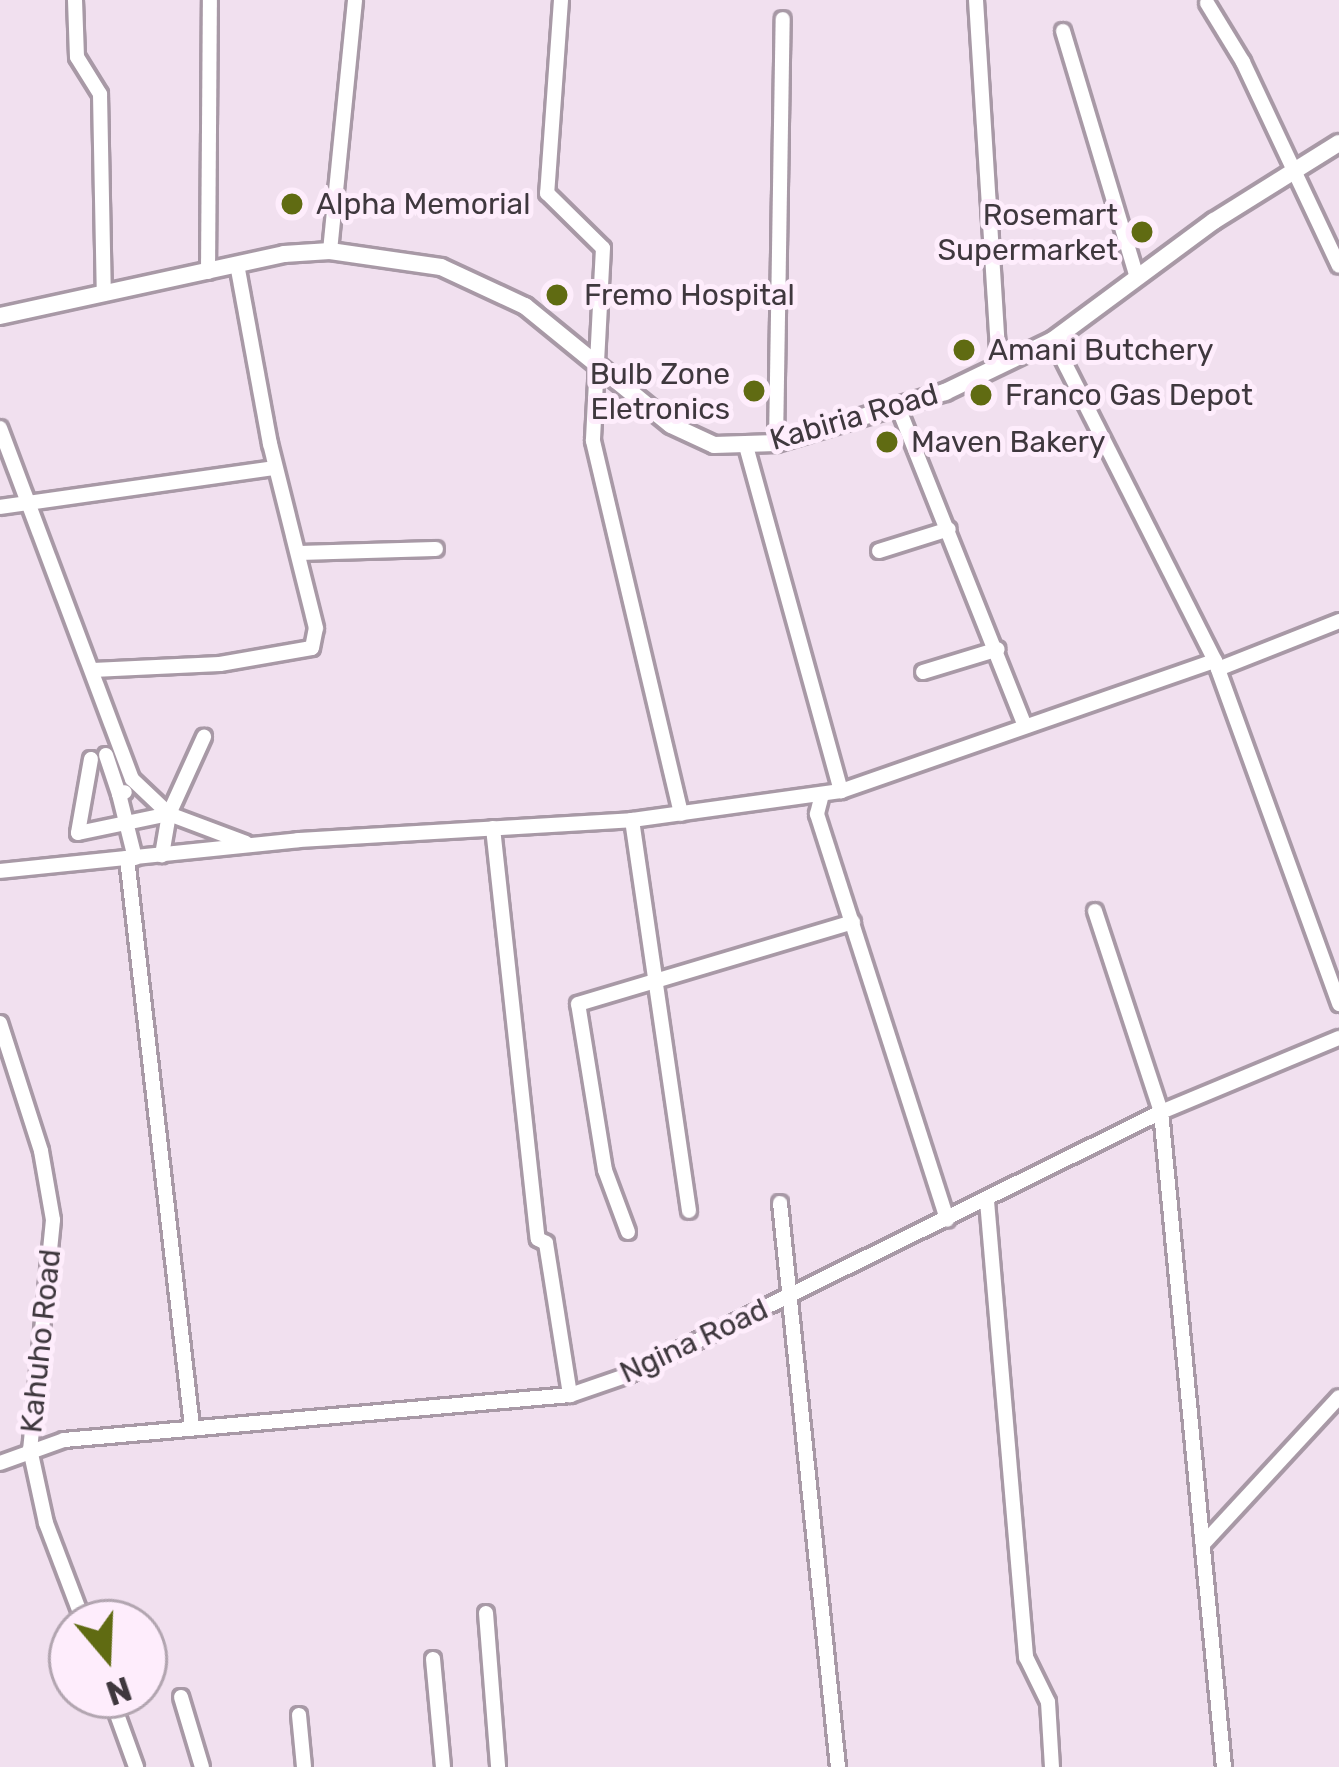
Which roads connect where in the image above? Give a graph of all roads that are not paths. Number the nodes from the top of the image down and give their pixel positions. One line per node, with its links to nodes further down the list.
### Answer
1 (75, 0): 16 (street)
2 (210, 0): 14 (street)
3 (356, 0): 11 (street)
4 (560, 0): 20 (street)
5 (976, 0): 19 (street)
6 (1207, 3): 10 (street)
7 (783, 19): 23 (street)
8 (1064, 31): 15 (street)
9 (1339, 142): 10 (main road, Kabiria Road)
10 (1289, 169): 13 (street); 15 (main road, Kabiria Road)
11 (330, 251): 12 (main road, Kabiria Road); 20 (main road, Kabiria Road)
12 (237, 265): 14 (main road, Kabiria Road); 25 (street)
13 (1339, 266)
14 (208, 272): 16 (main road, Kabiria Road)
15 (1136, 277): 18 (main road, Kabiria Road)
16 (104, 294): 17 (main road, Kabiria Road)
17 (0, 316)
18 (1053, 340): 19 (main road, Kabiria Road); 34 (street)
19 (999, 366): 21 (main road, Kabiria Road)
20 (598, 369): 24 (main road, Kabiria Road); 44 (street)
21 (898, 407): 23 (main road, Kabiria Road); 28 (street)
22 (0, 428): 26 (street)
23 (776, 443): 24 (main road, Kabiria Road)
24 (746, 446): 40 (street)
25 (275, 468): 26 (street); 31 (street)
26 (31, 503): 27 (street); 35 (street)
27 (0, 507)
28 (949, 530): 30 (street); 33 (street)
29 (436, 549): 31 (street)
30 (879, 551)
31 (298, 553): 35 (street)
32 (1339, 621): 34 (street)
33 (998, 649): 36 (street); 37 (street)
34 (1217, 665): 37 (street); 55 (street)
35 (93, 670): 39 (street)
36 (923, 672)
37 (1025, 726): 40 (street)
38 (204, 736): 43 (street)
39 (142, 788): 41 (street); 43 (street)
40 (841, 791): 42 (street)
41 (118, 794): 46 (street); 46 (street)
42 (822, 794): 44 (street); 53 (street)
43 (169, 814): 46 (street); 48 (street); 49 (street)
44 (681, 814): 45 (street)
45 (632, 820): 47 (street); 54 (street)
46 (126, 822): 50 (street)
47 (493, 828): 48 (street); 65 (street)
48 (251, 845): 49 (street)
49 (162, 855): 50 (street)
50 (131, 858): 51 (street); 67 (street)
51 (0, 871)
52 (1095, 911): 58 (street)
53 (853, 922): 54 (street); 62 (street)
54 (656, 982): 61 (street); 63 (street)
55 (1339, 1004)
56 (0, 1023): 68 (street, Kahuho Road)
57 (1339, 1038): 58 (street, Ngina Road)
58 (1161, 1112): 59 (street, Ngina Road); 70 (street)
59 (987, 1201): 62 (street, Ngina Road); 83 (street)
60 (780, 1203): 64 (street)
61 (689, 1211)
62 (947, 1220): 64 (street, Ngina Road)
63 (628, 1232)
64 (795, 1293): 65 (street, Ngina Road); 82 (street)
65 (570, 1395): 67 (street, Ngina Road)
66 (1339, 1397): 70 (street)
67 (192, 1426): 68 (street, Ngina Road)
68 (30, 1450): 69 (street, Ngina Road); 71 (street, Kahuho Road)
69 (0, 1463)
70 (1203, 1544): 84 (street)
71 (75, 1599)
72 (486, 1613): 81 (street)
73 (433, 1659): 80 (street)
74 (181, 1697): 78 (street)
75 (299, 1715): 79 (street)
76 (119, 1719): 77 (street)
77 (136, 1767)
78 (202, 1767)
79 (304, 1767)
80 (443, 1767)
81 (498, 1767)
82 (838, 1767)
83 (1052, 1767)
84 (1224, 1767)

